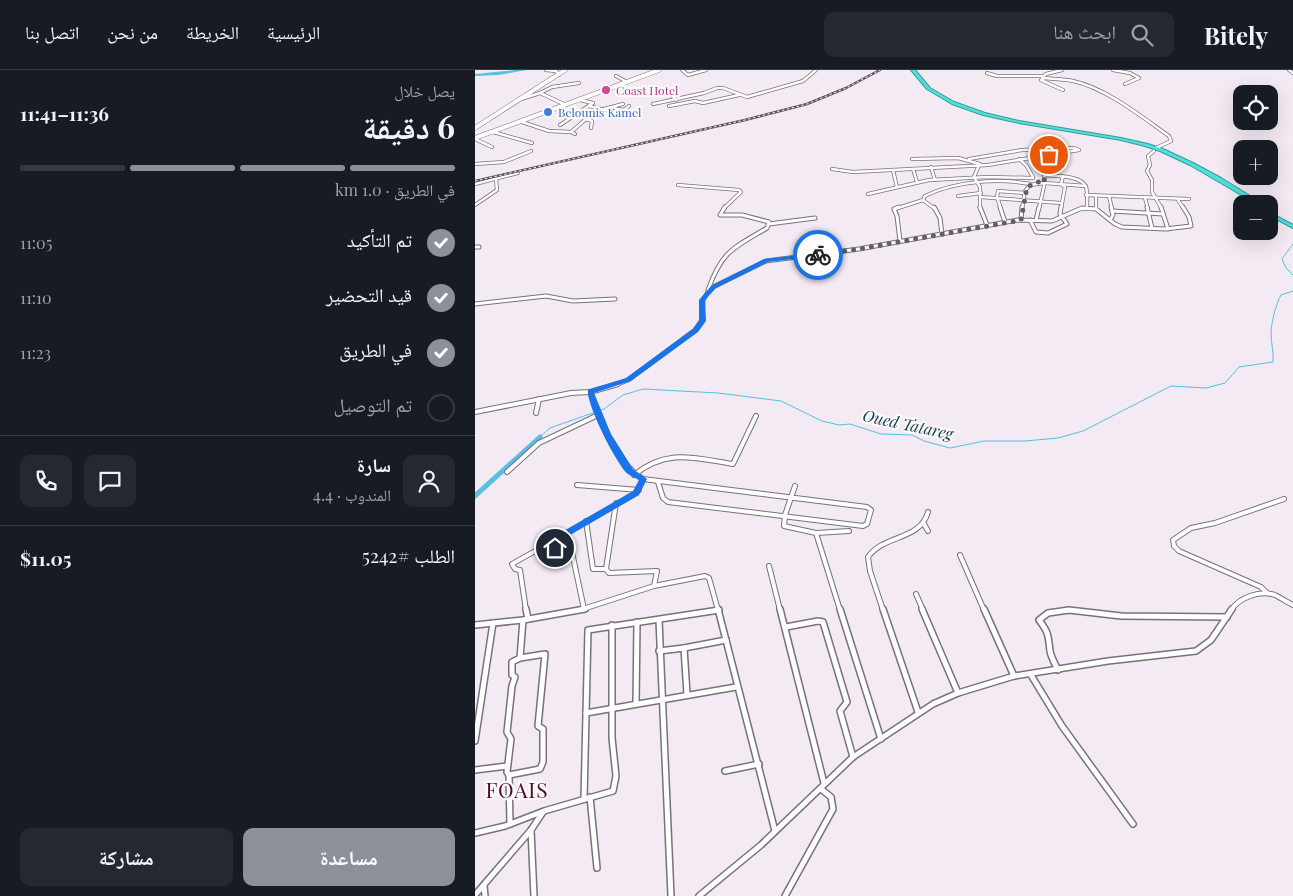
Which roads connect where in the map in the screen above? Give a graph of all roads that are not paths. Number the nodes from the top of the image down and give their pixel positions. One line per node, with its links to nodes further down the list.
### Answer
1 (545, 70): 14 (street)
2 (659, 70): 18 (main road)
3 (682, 70): 4 (street)
4 (706, 70)
5 (816, 70): 24 (street)
6 (909, 70): 17 (highway)
7 (913, 70): 17 (highway)
8 (1062, 70): 16 (street)
9 (1113, 70): 20 (street)
10 (1289, 70): 13 (street)
11 (565, 71): 14 (main road)
12 (987, 73): 16 (street)
13 (1293, 73)
14 (559, 75): 26 (main road)
15 (616, 76): 18 (street)
16 (1043, 77): 21 (street); 49 (street)
17 (919, 81): 49 (highway)
18 (627, 82): 27 (main road)
19 (579, 83): 23 (street)
20 (1125, 84)
21 (1065, 90)
22 (669, 92): 25 (street)
23 (540, 93): 26 (street); 31 (street)
24 (739, 95): 25 (street); 30 (street)
25 (675, 99): 29 (street); 30 (street)
26 (521, 100): 40 (main road)
27 (580, 100): 31 (main road); 32 (street)
28 (623, 104): 35 (street)
29 (653, 104)
30 (679, 104): 34 (street)
31 (566, 105): 38 (main road)
32 (589, 106): 36 (street); 39 (street)
33 (629, 106): 35 (street)
34 (669, 106)
35 (610, 108): 36 (street)
36 (605, 110): 37 (street)
37 (586, 119): 41 (street); 43 (street)
38 (522, 122): 42 (main road); 43 (street)
39 (560, 125)
40 (475, 128)
41 (591, 128)
42 (493, 132): 45 (main road); 46 (street)
43 (571, 132): 44 (street)
44 (575, 134)
45 (475, 138): 47 (street)
46 (532, 143)
47 (492, 147)
48 (1048, 148): 51 (street); 51 (street); 54 (street)
49 (1155, 149): 86 (highway); 87 (highway); 94 (street)
50 (531, 151): 55 (street)
51 (1051, 155): 53 (street); 63 (street)
52 (912, 159): 54 (street)
53 (1019, 159): 57 (street); 67 (street)
54 (969, 160): 57 (street)
55 (475, 164)
56 (979, 165): 57 (street); 58 (street); 65 (street)
57 (985, 165)
58 (931, 167): 59 (street); 69 (street)
59 (913, 168): 61 (street); 70 (street)
60 (832, 169): 61 (street)
61 (893, 170): 80 (street)
62 (518, 173): 68 (street)
63 (1044, 175): 64 (street); 77 (street)
64 (1063, 176): 78 (street); 79 (street)
65 (974, 177): 66 (street); 69 (street); 73 (street)
66 (1017, 177): 67 (street); 71 (street)
67 (1033, 178): 72 (street)
68 (496, 179): 74 (street); 100 (street)
69 (935, 180): 70 (street)
70 (917, 182): 80 (street)
71 (1017, 182): 73 (street); 75 (street)
72 (1038, 182): 75 (street); 77 (street)
73 (978, 183): 81 (street); 96 (street)
74 (475, 184)
75 (1031, 184): 82 (street)
76 (678, 185): 116 (street)
77 (1044, 185): 78 (street); 98 (street)
78 (1064, 185): 79 (street); 99 (street)
79 (1086, 186): 84 (street)
80 (897, 187): 83 (street)
81 (981, 193): 88 (street); 90 (street)
82 (1025, 193): 91 (street); 93 (street)
83 (868, 194)
84 (1086, 195): 85 (street); 101 (street)
85 (1096, 195): 89 (street); 102 (street)
86 (1238, 195)
87 (1246, 195)
88 (958, 196)
89 (1109, 196): 92 (street); 103 (street)
90 (980, 197): 91 (street); 117 (street)
91 (997, 197): 93 (street); 114 (street)
92 (1145, 198): 94 (street); 104 (street)
93 (1024, 199): 98 (street); 110 (street)
94 (1157, 199): 97 (street); 106 (street)
95 (1189, 199): 97 (street)
96 (923, 200): 121 (street); 122 (street)
97 (1178, 200): 120 (street)
98 (1040, 201): 99 (street); 112 (street)
99 (1061, 203): 107 (street)
100 (475, 205)
101 (1087, 208): 102 (street); 107 (street)
102 (1096, 210): 113 (street)
103 (1112, 212): 104 (street); 113 (street)
104 (1148, 213): 106 (street); 119 (street)
105 (1278, 213): 115 (highway)
106 (1163, 214): 120 (street)
107 (1061, 215): 111 (street); 112 (street)
108 (815, 218): 116 (street)
109 (1278, 218): 118 (highway)
110 (1021, 220): 111 (street); 114 (street)
111 (1030, 220): 112 (street)
112 (1036, 220)
113 (1110, 220): 119 (street)
114 (1005, 222): 117 (street)
115 (1293, 222)
116 (769, 224): 123 (street)
117 (987, 225): 121 (street)
118 (1293, 227)
119 (1152, 228): 120 (street)
120 (1168, 228)
121 (942, 234): 122 (street)
122 (900, 241): 123 (street)
123 (707, 292): 126 (street)
124 (615, 299): 125 (street)
125 (475, 304)
126 (590, 392): 127 (street); 130 (street)
127 (539, 399): 128 (street); 129 (street)
128 (475, 412)
129 (536, 413)
130 (598, 415): 132 (street); 133 (street)
131 (756, 416): 133 (street)
132 (507, 472)
133 (634, 475): 134 (street)
134 (643, 479): 135 (street); 138 (street)
135 (658, 482): 139 (street); 143 (street)
136 (577, 485): 138 (street)
137 (795, 486): 139 (street)
138 (639, 490): 141 (street)
139 (792, 498): 143 (street); 143 (street)
140 (1283, 498): 154 (street)
141 (616, 503): 144 (street); 152 (street)
142 (928, 512): 145 (street)
143 (785, 515): 148 (street)
144 (586, 521): 149 (street); 152 (street)
145 (924, 524): 147 (street); 180 (street)
146 (849, 531): 148 (street)
147 (928, 531)
148 (816, 533): 182 (street)
149 (553, 541): 157 (street); 160 (street)
150 (961, 555): 173 (street)
151 (769, 566): 166 (street)
152 (606, 569): 153 (street)
153 (655, 586): 157 (street); 158 (street)
154 (1267, 593): 156 (street); 159 (street)
155 (916, 594): 175 (street)
156 (1293, 604)
157 (584, 609): 160 (street)
158 (719, 610): 161 (street); 167 (street)
159 (1227, 617): 171 (street); 171 (street)
160 (526, 620): 163 (street); 170 (street)
161 (659, 620): 162 (street); 169 (street)
162 (637, 622): 165 (street); 178 (street)
163 (493, 623): 164 (street); 183 (street)
164 (475, 625)
165 (612, 625): 179 (street); 181 (street)
166 (786, 627): 184 (street); 190 (street)
167 (726, 640): 168 (street); 174 (street)
168 (684, 648): 169 (street); 176 (street)
169 (659, 651): 177 (street)
170 (520, 658): 186 (street); 189 (street)
171 (1058, 670): 172 (street)
172 (1031, 674): 173 (street); 195 (street)
173 (1014, 676): 175 (street)
174 (736, 687): 176 (street); 185 (street)
175 (958, 693): 180 (street)
176 (687, 694): 177 (street)
177 (662, 699): 178 (street); 204 (street)
178 (636, 704): 179 (street)
179 (612, 708): 181 (street); 191 (street)
180 (918, 712): 182 (street)
181 (586, 713): 192 (street)
182 (881, 739): 184 (street)
183 (475, 741)
184 (853, 757): 190 (street)
185 (759, 764): 188 (street); 197 (street)
186 (507, 766): 187 (street); 189 (street)
187 (475, 770)
188 (725, 771)
189 (509, 775): 194 (street)
190 (822, 786): 197 (street); 206 (street)
191 (591, 797): 192 (street); 199 (street)
192 (584, 798): 193 (street)
193 (544, 811): 194 (street); 196 (street)
194 (510, 824): 198 (street)
195 (1133, 824)
196 (531, 830): 200 (street); 203 (street)
197 (775, 831): 205 (street)
198 (475, 832)
199 (597, 868)
200 (485, 885): 201 (street); 202 (street)
201 (475, 895)
202 (485, 896)
203 (534, 896)
204 (671, 896)
205 (699, 896)
206 (785, 896)

